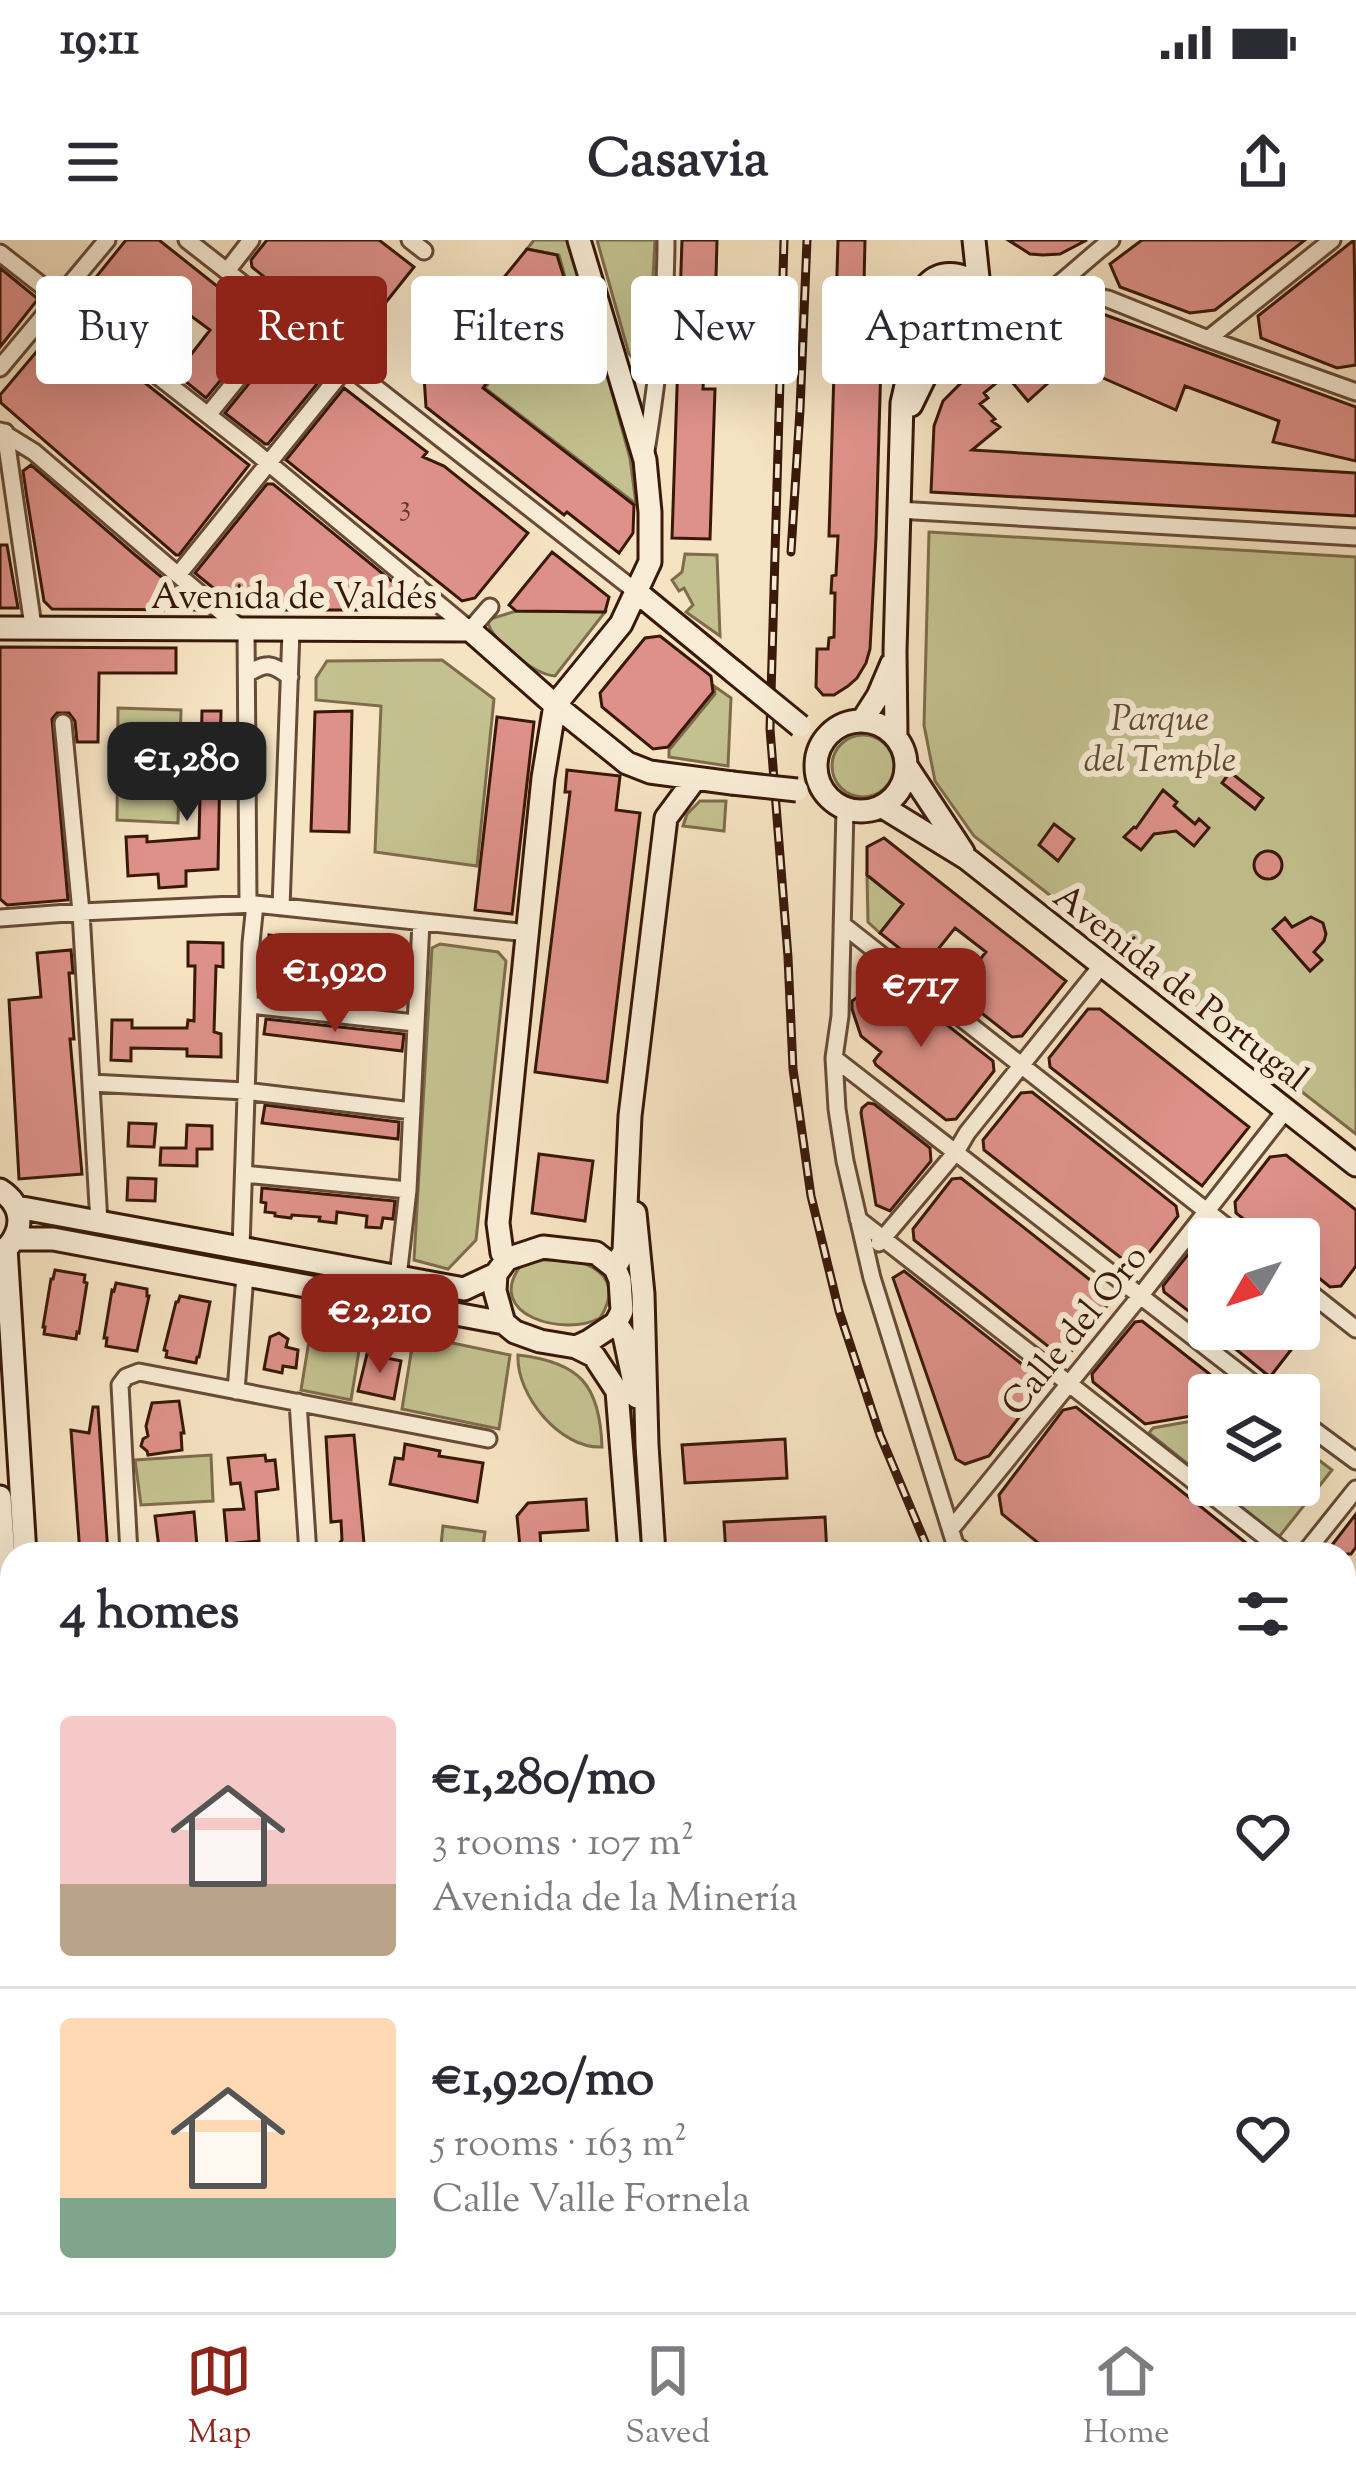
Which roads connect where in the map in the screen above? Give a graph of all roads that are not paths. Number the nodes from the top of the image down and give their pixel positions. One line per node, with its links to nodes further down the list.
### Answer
1 (107, 240): 14 (street)
2 (187, 240): 12 (street)
3 (251, 240): 12 (street)
4 (579, 240): 36 (main road)
5 (666, 240): 36 (street)
6 (964, 240): 13 (main road)
7 (974, 240): 18 (main road)
8 (1111, 240): 11 (street)
9 (1333, 240): 24 (street)
10 (0, 253): 21 (street)
11 (1078, 266): 19 (street); 20 (street)
12 (227, 272): 15 (street)
13 (948, 273): 16 (main road); 17 (main road)
14 (78, 276)
15 (232, 276)
16 (941, 276)
17 (964, 276)
18 (979, 276)
19 (1060, 276)
20 (1067, 276)
21 (36, 281)
22 (1105, 298): 24 (street)
23 (36, 326): 25 (street)
24 (1208, 339): 32 (street)
25 (0, 368)
26 (168, 384): 33 (street)
27 (233, 384): 33 (street)
28 (331, 384): 37 (street)
29 (370, 384): 42 (street)
30 (906, 384): 34 (main road)
31 (920, 384): 34 (main road)
32 (1355, 390)
33 (208, 415): 37 (street)
34 (901, 427): 38 (main road)
35 (3, 431): 41 (street); 46 (street)
36 (645, 460): 40 (main road)
37 (268, 462): 41 (street); 49 (street)
38 (898, 510): 39 (street); 51 (main road)
39 (1356, 537)
40 (650, 562): 42 (main road); 44 (main road)
41 (178, 575): 48 (street)
42 (638, 593): 44 (main road); 45 (main road)
43 (490, 607): 49 (street)
44 (662, 613): 45 (main road); 58 (main road, bridge)
45 (621, 624): 54 (main road)
46 (33, 626): 47 (main road, Avenida de Valdés); 48 (main road, Avenida de Valdés)
47 (0, 628)
48 (243, 629): 50 (main road, Avenida de Valdés); 52 (street)
49 (470, 630): 50 (main road, Avenida de Valdés); 54 (main road, Avenida de Valdés)
50 (292, 631): 53 (street)
51 (895, 657): 55 (main road); 57 (main road)
52 (247, 674): 53 (street); 64 (street)
53 (290, 676): 65 (street)
54 (555, 705): 60 (main road, Avenida de Valdés); 73 (main road)
55 (862, 721): 57 (main road); 58 (main road)
56 (63, 723): 69 (street)
57 (896, 737): 59 (main road)
58 (826, 738): 61 (main road)
59 (907, 767): 62 (main road); 66 (main road, Avenida de Portugal)
60 (695, 779): 61 (main road, Avenida de Valdés, bridge); 84 (main road)
61 (823, 791): 63 (main road)
62 (883, 806): 63 (main road); 66 (main road, Avenida de Portugal)
63 (844, 808): 72 (street)
64 (249, 851): 65 (street); 67 (street)
65 (283, 857): 68 (street)
66 (966, 858): 74 (main road, Avenida de Portugal)
67 (252, 904): 68 (street); 69 (street); 75 (street)
68 (281, 907): 71 (street)
69 (81, 911): 70 (street); 79 (street)
70 (0, 918)
71 (421, 922): 73 (street); 76 (street)
72 (843, 925): 77 (street); 78 (street)
73 (528, 933): 98 (main road)
74 (1102, 965): 78 (street); 81 (main road, Avenida de Portugal)
75 (249, 1005): 76 (street); 80 (street)
76 (415, 1023): 82 (street)
77 (834, 1058): 83 (street); 92 (street)
78 (1022, 1065): 83 (street); 90 (street)
79 (91, 1083): 80 (street); 93 (street)
80 (245, 1091): 82 (street); 87 (street)
81 (1286, 1110): 86 (main road, Avenida de Portugal); 90 (street, Calle del Oro)
82 (412, 1111): 88 (street)
83 (956, 1152): 94 (street); 102 (street)
84 (628, 1164): 99 (main road); 114 (main road)
85 (0, 1165): 89 (main road)
86 (1356, 1165)
87 (244, 1174): 88 (street); 96 (street)
88 (408, 1190): 101 (street)
89 (8, 1197): 93 (main road); 95 (main road)
90 (1205, 1210): 91 (street); 102 (street, Calle del Oro)
91 (1215, 1218)
92 (858, 1219): 94 (street); 97 (street)
93 (99, 1223): 96 (main road)
94 (883, 1238): 97 (street); 109 (street)
95 (7, 1247): 100 (main road); 120 (main road)
96 (241, 1248): 101 (main road)
97 (867, 1258): 118 (street)
98 (502, 1267): 99 (main road); 101 (main road); 104 (main road)
99 (615, 1268): 105 (main road)
100 (245, 1275): 104 (main road); 110 (street)
101 (398, 1277)
102 (1141, 1295): 108 (street); 109 (street, Calle del Oro)
103 (1320, 1301): 106 (street)
104 (504, 1323): 107 (main road)
105 (616, 1323): 107 (main road); 114 (main road)
106 (1356, 1329)
107 (576, 1347): 123 (main road)
108 (1241, 1374)
109 (1068, 1382): 118 (street, Calle del Oro); 126 (street)
110 (236, 1391): 111 (street); 121 (street)
111 (298, 1402): 113 (street); 122 (street)
112 (1320, 1434): 115 (street)
113 (488, 1439)
114 (646, 1445): 124 (main road)
115 (1356, 1461)
116 (1356, 1490): 127 (street)
117 (0, 1497): 119 (main road)
118 (951, 1528): 125 (street)
119 (3, 1542)
120 (25, 1542)
121 (129, 1542)
122 (307, 1542)
123 (629, 1542)
124 (653, 1542)
125 (954, 1542)
126 (1272, 1542)
127 (1314, 1542)

